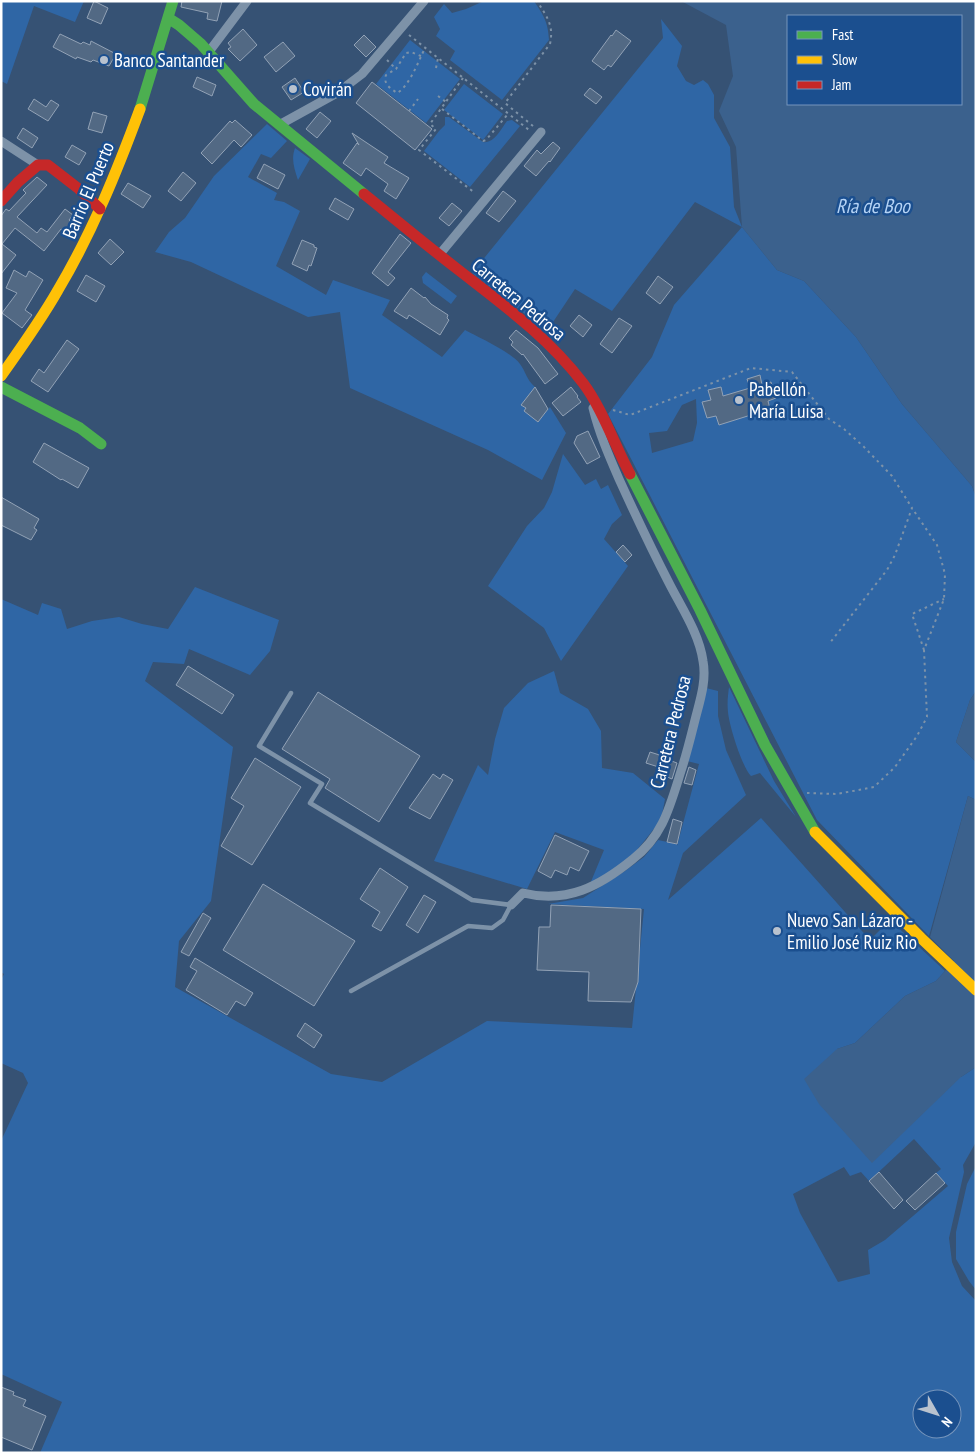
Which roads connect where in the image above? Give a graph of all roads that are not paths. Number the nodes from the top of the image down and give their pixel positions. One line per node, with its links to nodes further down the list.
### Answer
1 (173, 1): 4 (street, Barrio El Puerto)
2 (247, 1): 5 (street)
3 (424, 1): 6 (street)
4 (168, 18): 5 (street, Carretera Pedrosa); 11 (street, Barrio El Puerto)
5 (208, 53): 6 (street, Carretera Pedrosa)
6 (278, 125): 12 (street, Carretera Pedrosa)
7 (539, 134): 12 (street)
8 (1, 141): 9 (street)
9 (38, 165): 10 (street); 11 (street)
10 (1, 201)
11 (100, 209): 13 (street, Barrio El Puerto)
12 (439, 255): 15 (street, Carretera Pedrosa)
13 (1, 376)
14 (1, 387): 16 (street)
15 (592, 401): 18 (street, Carretera Pedrosa); 19 (street, Carretera Pedrosa)
16 (101, 444)
17 (291, 693): 18 (lane)
18 (511, 905): 20 (lane)
19 (976, 990)
20 (351, 991)

